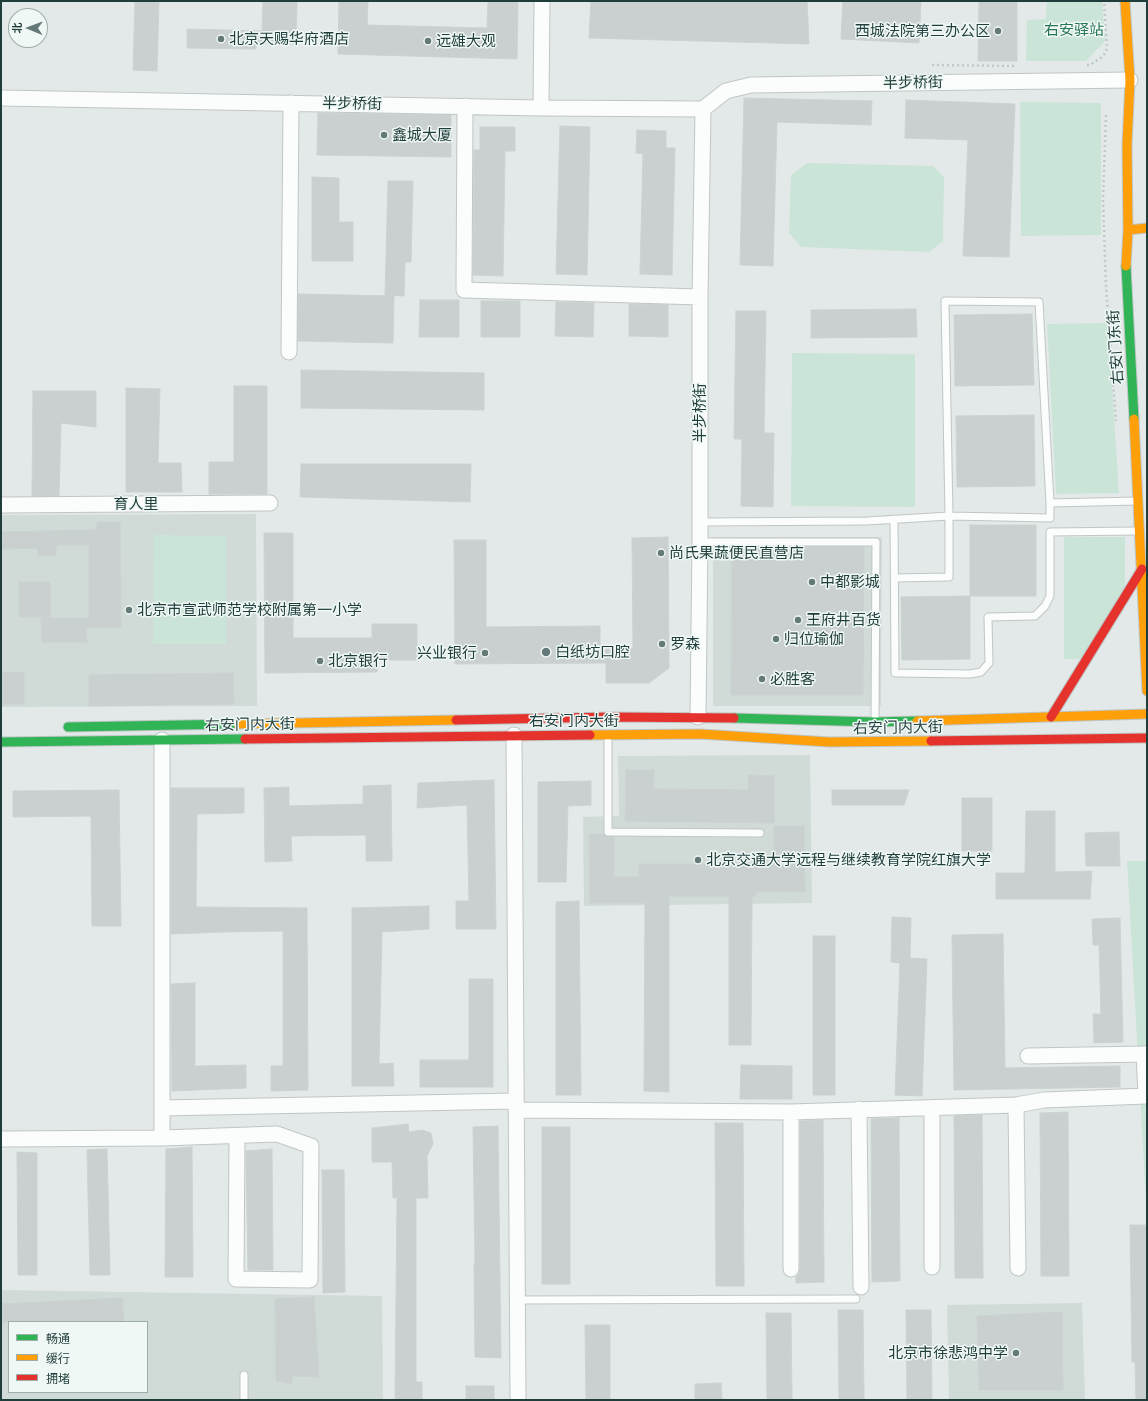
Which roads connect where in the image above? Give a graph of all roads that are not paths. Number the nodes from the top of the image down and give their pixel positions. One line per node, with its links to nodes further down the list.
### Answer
1 (542, 1): 7 (street)
2 (1124, 1): 3 (main road, 右安门东街)
3 (1130, 80): 8 (street, 半步桥街); 9 (main road, 右安门东街)
4 (1, 98): 5 (street, 半步桥街)
5 (291, 104): 6 (street, 半步桥街); 15 (street)
6 (465, 106): 7 (street, 半步桥街); 14 (street)
7 (541, 108): 8 (street, 半步桥街)
8 (703, 109): 14 (street, 半步桥街)
9 (1128, 218): 10 (main road); 12 (main road, 右安门东街)
10 (1140, 218)
11 (1147, 228): 12 (main road)
12 (1128, 230): 16 (main road, 右安门东街)
13 (1142, 239): 20 (main road)
14 (700, 297): 24 (street, 半步桥街)
15 (289, 352)
16 (1138, 501): 17 (lane); 25 (main road, 右安门东街)
17 (1050, 503): 21 (lane); 22 (lane)
18 (270, 504): 19 (street, 育人里)
19 (1, 505)
20 (1147, 505)
21 (949, 516): 22 (lane); 23 (lane); 29 (lane)
22 (1050, 518): 26 (lane)
23 (894, 519): 24 (lane); 29 (lane)
24 (700, 522): 27 (street, 半步桥街)
25 (1139, 531): 26 (lane); 28 (main road, 右安门东街)
26 (1050, 532): 29 (lane)
27 (700, 542): 32 (street, 半步桥街); 34 (lane)
28 (1142, 569): 30 (main road, 右安门东街); 33 (main road)
29 (895, 578)
30 (1147, 691)
31 (1147, 714): 33 (main road, 右安门内大街)
32 (698, 717): 34 (main road, 右安门内大街); 35 (main road, 右安门内大街)
33 (1051, 717): 34 (main road, 右安门内大街)
34 (875, 722)
35 (56, 727)
36 (514, 735): 37 (main road, 右安门内大街); 39 (main road, 右安门内大街); 44 (street)
37 (608, 736): 38 (main road, 右安门内大街); 41 (lane)
38 (1147, 738)
39 (162, 740): 40 (main road, 右安门内大街); 46 (street)
40 (1, 742)
41 (760, 833)
42 (1146, 1054): 43 (street); 45 (street)
43 (1028, 1056)
44 (516, 1106): 46 (street); 49 (street); 57 (street)
45 (1016, 1106): 47 (street); 54 (street)
46 (162, 1108): 51 (street)
47 (932, 1108): 48 (street); 53 (street)
48 (859, 1109): 49 (street); 56 (street)
49 (791, 1112): 55 (street)
50 (237, 1136): 50 (street); 51 (street)
51 (162, 1138): 52 (street)
52 (1, 1139)
53 (932, 1267)
54 (1018, 1268)
55 (791, 1269)
56 (859, 1293): 57 (lane)
57 (518, 1300): 60 (street)
58 (244, 1376): 59 (lane)
59 (244, 1400)
60 (518, 1400)

